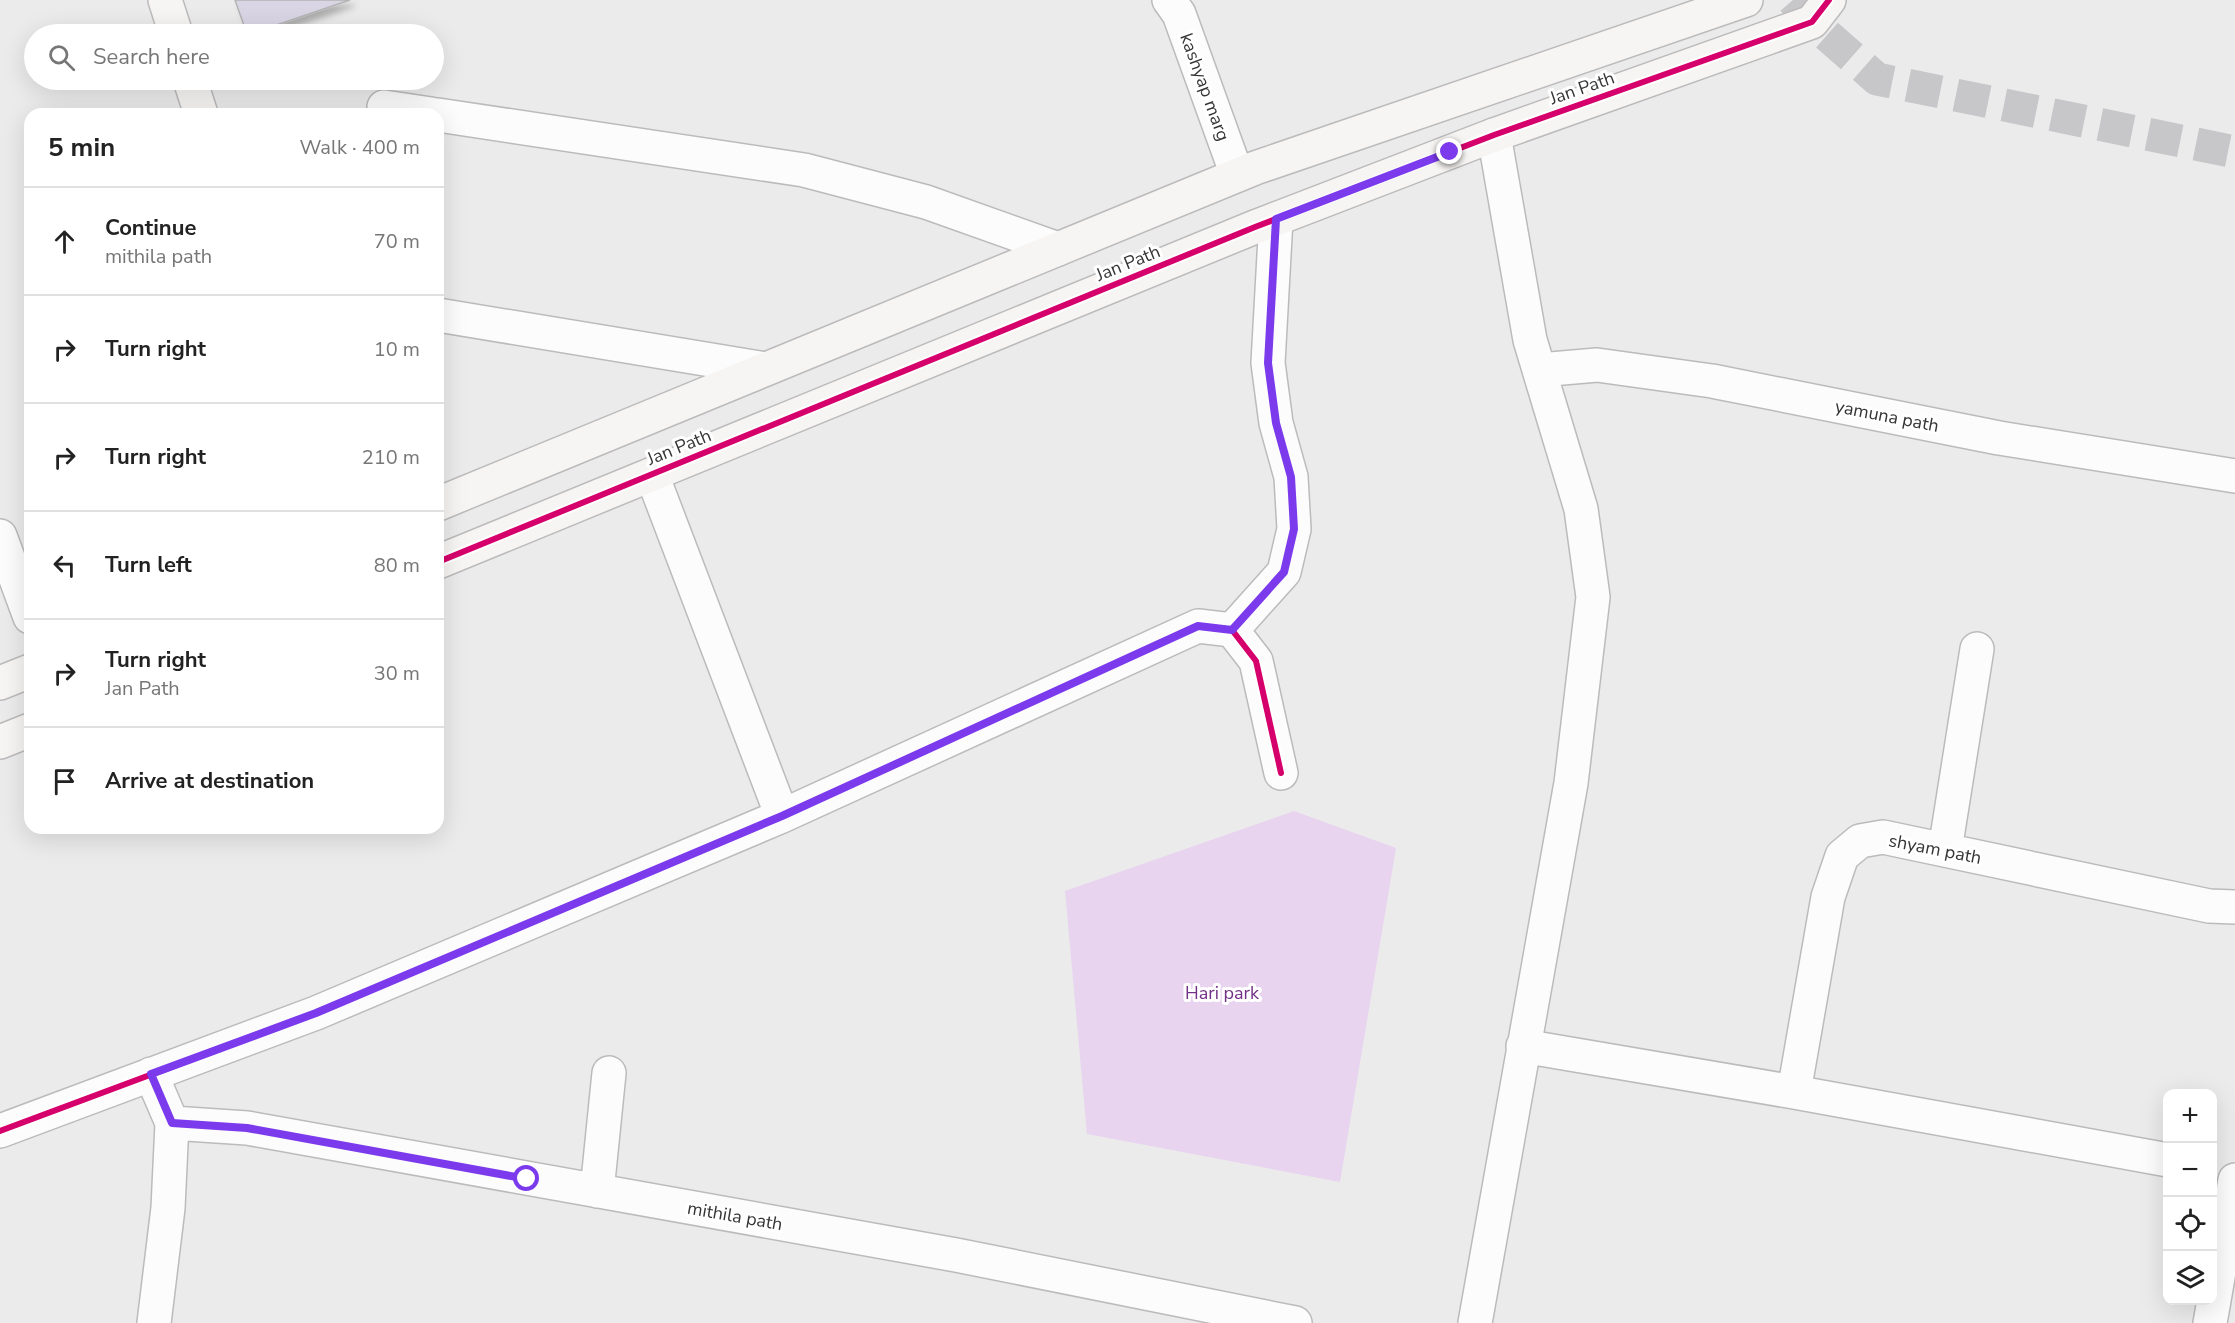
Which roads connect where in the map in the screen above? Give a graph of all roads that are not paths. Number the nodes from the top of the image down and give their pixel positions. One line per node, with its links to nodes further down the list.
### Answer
1 (165, 0): 5 (street)
2 (1169, 0): 12 (street, kashyap marg)
3 (1746, 0): 12 (street, Jan Path)
4 (1829, 0): 11 (street, Jan Path)
5 (173, 24)
6 (193, 90): 8 (street)
7 (384, 107): 9 (street)
8 (199, 108)
9 (391, 108)
10 (444, 116): 14 (street)
11 (1494, 135): 13 (street, Jan Path); 17 (street)
12 (1237, 175): 14 (street, Jan Path)
13 (1276, 219): 18 (street, Jan Path); 24 (street)
14 (1058, 249): 16 (street, Jan Path)
15 (444, 316): 16 (street)
16 (765, 369): 20 (street, Jan Path)
17 (1539, 370): 19 (street, yamuna path); 34 (street)
18 (652, 475): 22 (street, Jan Path); 31 (street)
19 (2235, 476)
20 (444, 502)
21 (0, 536): 23 (street)
22 (444, 560)
23 (24, 601)
24 (1232, 630): 30 (street); 31 (street)
25 (1977, 649): 32 (street)
26 (24, 673): 27 (street)
27 (0, 683)
28 (24, 732): 29 (street)
29 (0, 742)
30 (1281, 773)
31 (782, 816): 36 (street)
32 (1945, 850): 33 (street, shyam path); 37 (street, shyam path)
33 (2235, 908)
34 (1523, 1046): 37 (street); 47 (street)
35 (609, 1073): 44 (street)
36 (151, 1074): 38 (street); 39 (street)
37 (1794, 1092): 40 (street)
38 (172, 1123): 44 (street, mithila path); 45 (street)
39 (0, 1131)
40 (2163, 1159)
41 (2217, 1169): 42 (street)
42 (2235, 1173)
43 (2235, 1180): 48 (street)
44 (597, 1191): 46 (street, mithila path)
45 (154, 1323)
46 (1295, 1323)
47 (1475, 1323)
48 (2210, 1323)

